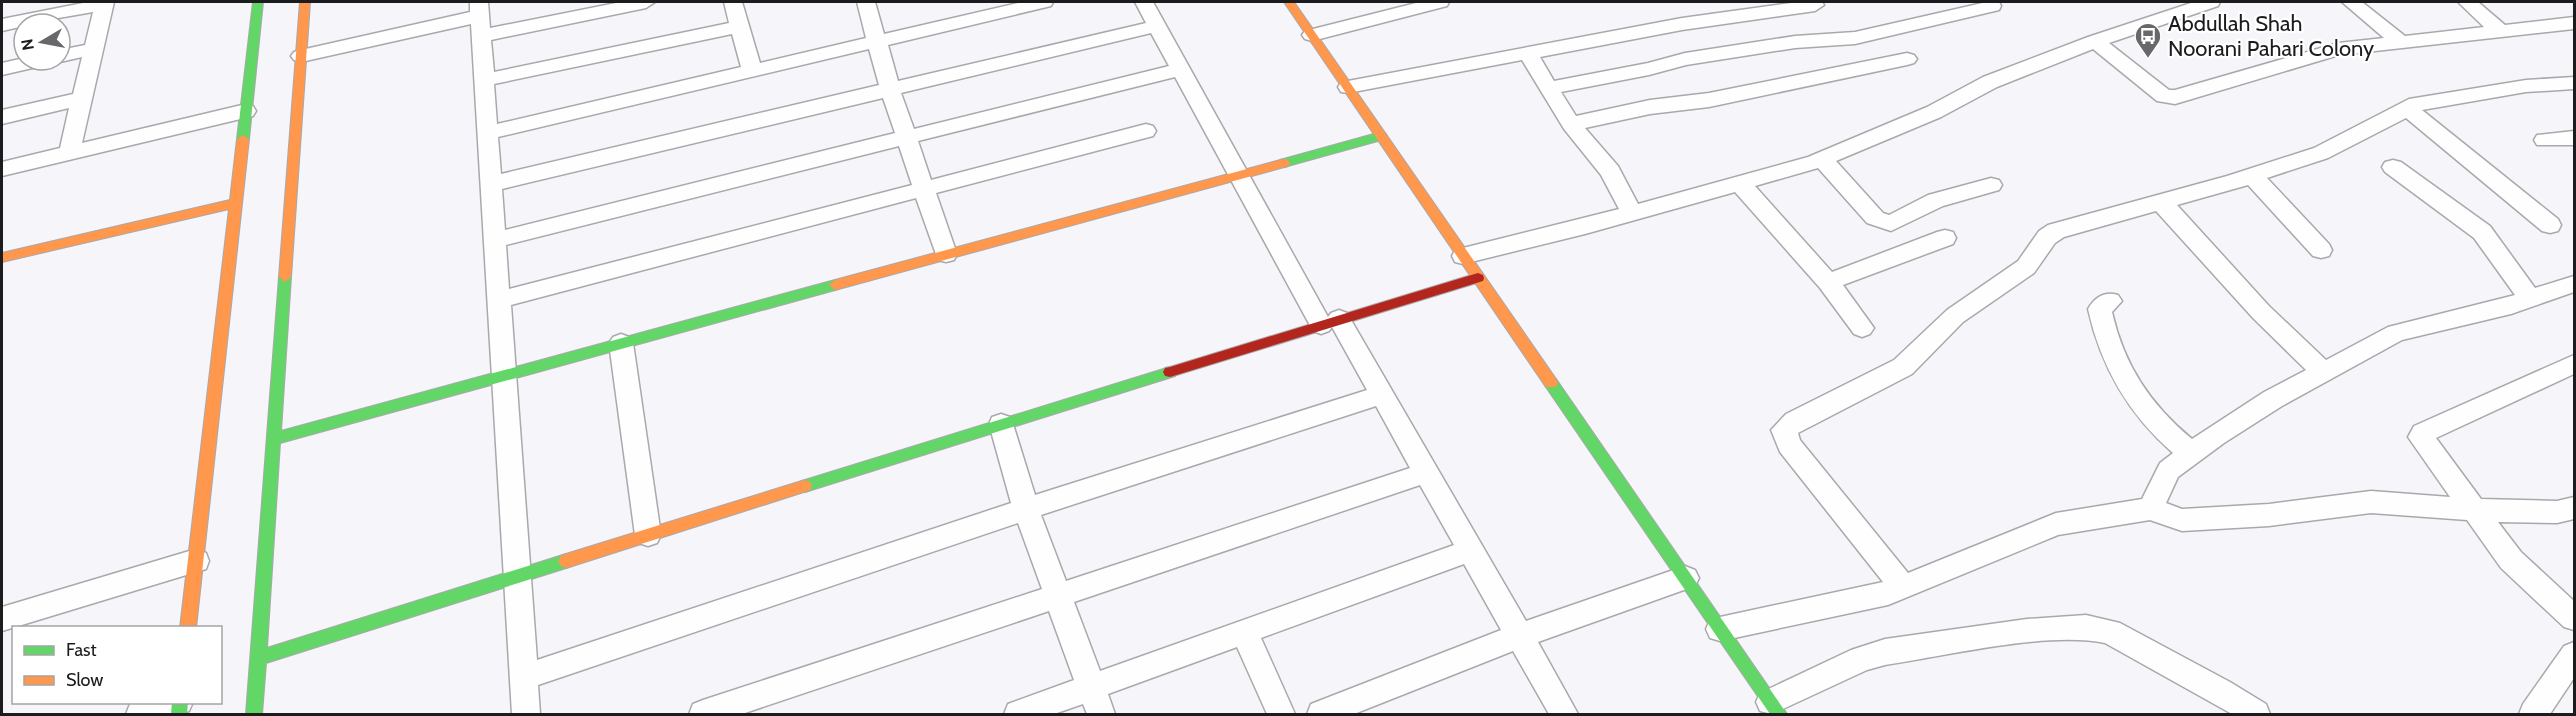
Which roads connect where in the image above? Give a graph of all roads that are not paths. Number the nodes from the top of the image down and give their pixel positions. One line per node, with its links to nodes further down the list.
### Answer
1 (258, 2): 40 (street)
2 (305, 2): 29 (street)
3 (646, 2): 16 (street)
4 (733, 2): 19 (street)
5 (866, 2): 25 (street)
6 (1044, 2): 25 (street)
7 (1144, 2): 20 (street)
8 (1289, 2): 22 (street)
9 (1440, 2): 22 (street)
10 (2206, 2): 23 (street)
11 (2351, 2): 24 (street)
12 (2467, 2): 21 (street)
13 (104, 3): 18 (street); 26 (street)
14 (1815, 5): 28 (street)
15 (1992, 6): 36 (street)
16 (480, 18): 29 (street); 33 (street)
17 (2574, 23): 21 (street)
18 (2, 25)
19 (741, 26): 32 (street); 33 (street)
20 (1157, 26): 31 (street); 37 (street)
21 (2502, 32): 24 (street)
22 (1312, 35): 35 (street)
23 (2095, 41): 24 (street); 50 (street)
24 (2401, 42)
25 (877, 43): 32 (street); 37 (street)
26 (93, 49): 27 (street); 38 (street)
27 (72, 53)
28 (1527, 53): 35 (street); 36 (street)
29 (301, 56): 83 (street)
30 (1907, 59): 42 (street)
31 (1181, 69): 45 (street); 53 (street)
32 (752, 71): 44 (street)
33 (485, 80): 44 (street)
34 (2574, 83): 39 (street)
35 (1348, 87): 46 (street)
36 (1549, 88): 42 (street)
37 (891, 89): 45 (street); 56 (street)
38 (82, 99): 41 (street); 49 (street)
39 (2408, 109): 54 (street); 62 (street)
40 (246, 111): 49 (street); 60 (street)
41 (2, 117)
42 (1571, 124): 61 (street)
43 (1146, 131): 58 (street)
44 (488, 133): 56 (street)
45 (907, 136): 58 (street); 64 (street)
46 (1381, 136): 53 (street); 67 (street)
47 (2574, 138): 48 (street)
48 (2544, 140)
49 (69, 153): 52 (street)
50 (1822, 159): 55 (street); 57 (street)
51 (2393, 167): 72 (street)
52 (2, 169)
53 (1238, 173): 66 (street); 75 (street)
54 (2252, 176): 59 (street); 65 (street)
55 (1740, 183): 61 (street); 70 (street)
56 (491, 184): 64 (street)
57 (1991, 185)
58 (924, 189): 66 (street); 73 (street)
59 (2162, 202): 79 (street); 95 (street)
60 (236, 203): 68 (street); 92 (street)
61 (1632, 213): 67 (street)
62 (2550, 225)
63 (1945, 238): 70 (street)
64 (495, 240): 73 (street)
65 (2321, 250)
66 (946, 254): 77 (street)
67 (1463, 256): 69 (street)
68 (2, 257)
69 (1478, 278): 75 (street); 94 (street)
70 (1828, 282): 76 (street)
71 (2574, 284): 72 (street)
72 (2530, 299): 79 (street)
73 (499, 300): 80 (street)
74 (2110, 301): 84 (street)
75 (1330, 322): 81 (street); 82 (street)
76 (1863, 328)
77 (621, 343): 80 (street); 90 (street)
78 (2574, 364): 89 (street)
79 (2323, 372): 84 (street)
80 (504, 375): 83 (street); 93 (street)
81 (1382, 395): 85 (street); 87 (street)
82 (1001, 424): 87 (street); 90 (street)
83 (274, 439): 104 (street)
84 (2191, 453): 88 (street)
85 (1426, 473): 91 (street); 96 (street)
86 (2574, 508): 89 (street)
87 (1026, 509): 96 (street); 105 (street)
88 (2150, 509): 89 (street); 95 (street)
89 (2473, 510): 97 (street)
90 (648, 535): 93 (street)
91 (1471, 550): 101 (street); 102 (street)
92 (196, 561): 98 (street); 99 (street)
93 (517, 577): 104 (street); 105 (street)
94 (1685, 578): 100 (street); 102 (street)
95 (1904, 587): 100 (street)
96 (1056, 597): 106 (street); 112 (street)
97 (2574, 618)
98 (2, 619)
99 (188, 626)
100 (1720, 629): 108 (street)
101 (1245, 633): 106 (street); 115 (street)
102 (1519, 636): 116 (street); 117 (street)
103 (2574, 655): 119 (street)
104 (258, 658): 110 (street)
105 (524, 677): 111 (street)
106 (1091, 687): 113 (street); 114 (street)
107 (173, 704): 109 (street)
108 (1775, 708): 118 (street)
109 (140, 714)
110 (254, 714)
111 (526, 714)
112 (703, 714)
113 (1018, 714)
114 (1101, 714)
115 (1281, 714)
116 (1321, 714)
117 (1564, 714)
118 (2256, 714)
119 (2533, 714)

